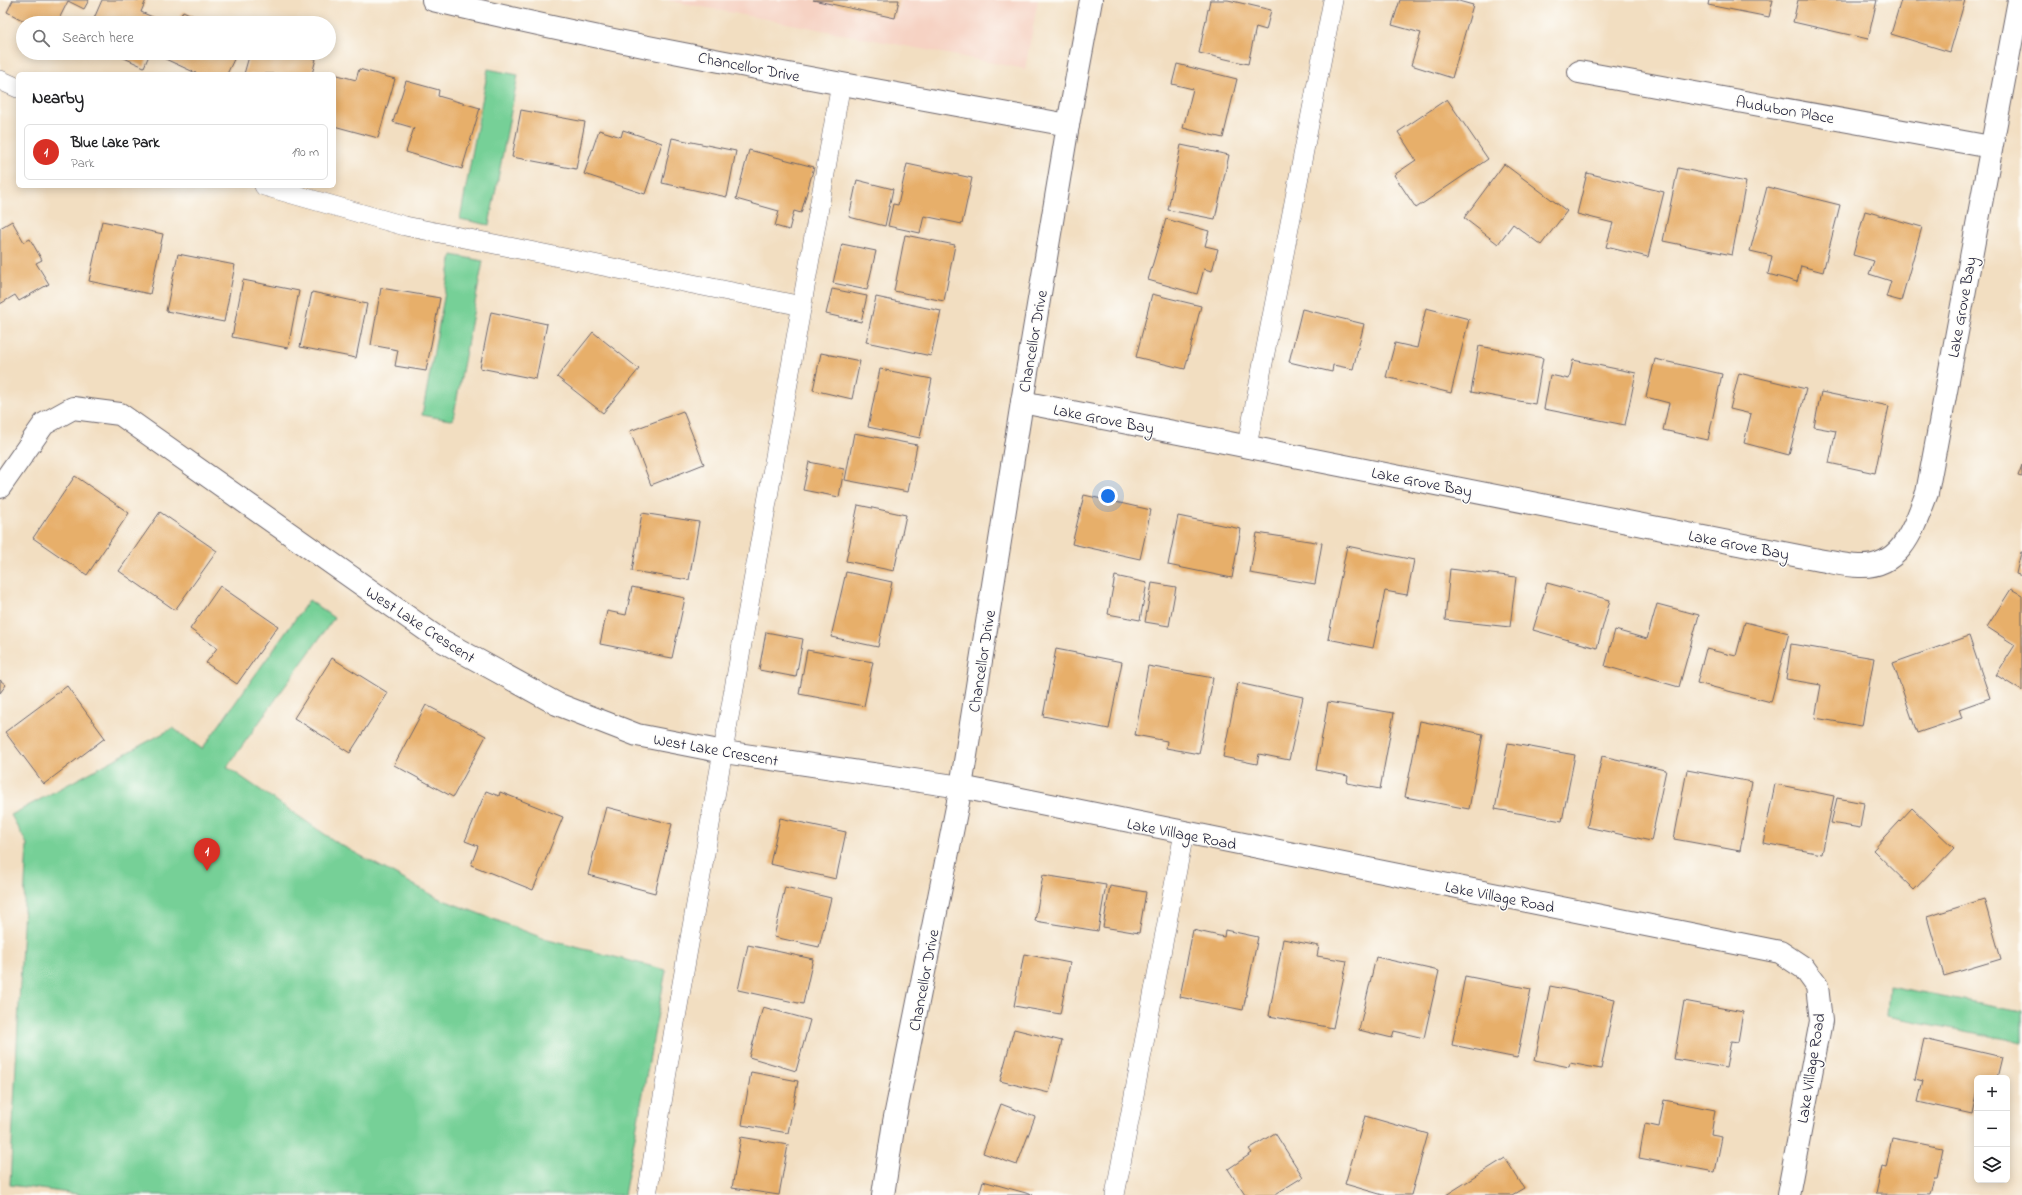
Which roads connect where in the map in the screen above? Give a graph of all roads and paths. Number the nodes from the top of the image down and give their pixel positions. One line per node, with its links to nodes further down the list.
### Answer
1 (432, 0): 7 (street, Chancellor Drive)
2 (1091, 0): 9 (street, Chancellor Drive)
3 (1333, 0): 14 (lane)
4 (2019, 0): 10 (street, Lake Grove Bay)
5 (1579, 72): 10 (street, Audubon Place)
6 (0, 80): 8 (lane)
7 (841, 83): 9 (street, Chancellor Drive); 12 (lane)
8 (16, 87)
9 (1068, 125): 13 (street, Chancellor Drive)
10 (1991, 147): 14 (street, Lake Grove Bay)
11 (271, 188): 12 (lane)
12 (802, 306): 16 (lane)
13 (1022, 402): 14 (street, Lake Grove Bay); 17 (street, Chancellor Drive)
14 (1247, 446)
15 (0, 487): 16 (street, West Lake Crescent)
16 (724, 752): 17 (street, West Lake Crescent); 19 (lane)
17 (961, 787): 18 (street, Lake Village Road); 20 (street, Chancellor Drive)
18 (1184, 833): 21 (lane); 22 (street, Lake Village Road)
19 (647, 1195)
20 (883, 1195)
21 (1115, 1195)
22 (1788, 1195)

